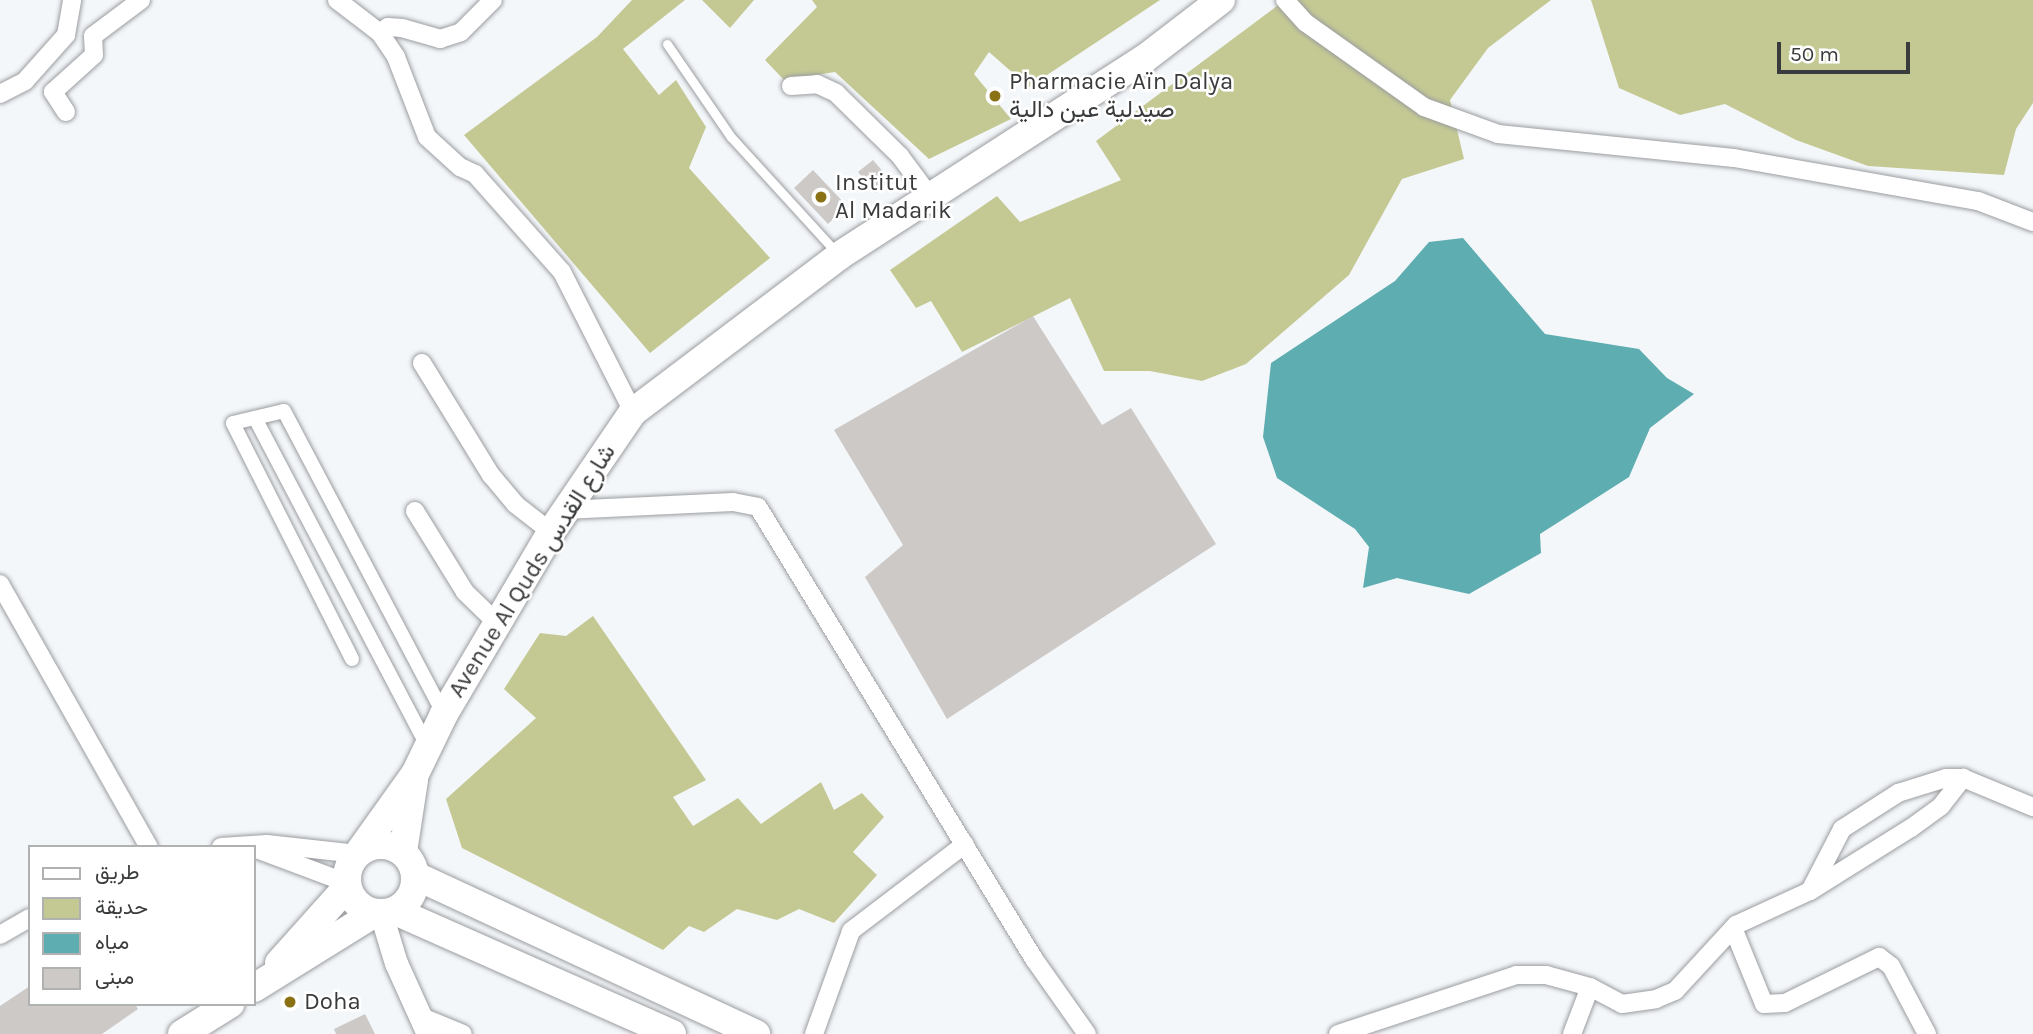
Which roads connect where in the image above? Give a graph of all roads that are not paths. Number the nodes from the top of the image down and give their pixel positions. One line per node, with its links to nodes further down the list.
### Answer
1 (72, 0): 10 (street)
2 (141, 0): 11 (street)
3 (337, 0): 7 (street)
4 (493, 0): 7 (street)
5 (1221, 0): 12 (main road, Avenue Al Quds شارع القدس)
6 (1285, 0): 13 (street)
7 (380, 33): 16 (street)
8 (667, 44): 14 (lane)
9 (790, 86): 12 (street)
10 (0, 94)
11 (66, 113)
12 (929, 195): 14 (main road, Avenue Al Quds شارع القدس)
13 (2033, 222)
14 (839, 256): 16 (main road, Avenue Al Quds شارع القدس)
15 (422, 363): 19 (street)
16 (633, 412): 19 (main road, Avenue Al Quds شارع القدس)
17 (255, 418): 22 (street); 23 (street); 24 (street)
18 (415, 511): 21 (street)
19 (557, 521): 21 (main road, Avenue Al Quds شارع القدس); 28 (street)
20 (0, 584): 29 (street)
21 (498, 624): 23 (main road, Avenue Al Quds شارع القدس)
22 (352, 659)
23 (444, 714): 24 (main road, Avenue Al Quds شارع القدس)
24 (429, 749): 25 (main road, Avenue Al Quds شارع القدس)
25 (415, 774): 32 (main road, Avenue Al Quds شارع القدس); 33 (main road, Avenue Al Quds شارع القدس)
26 (1963, 778): 27 (street); 35 (street); 35 (street)
27 (2033, 807)
28 (964, 844): 48 (street); 49 (street)
29 (148, 845)
30 (256, 846): 32 (street)
31 (256, 849): 34 (street)
32 (358, 852): 33 (main road); 34 (main road)
33 (410, 864): 36 (main road); 47 (main road)
34 (347, 885): 36 (main road); 40 (main road)
35 (1810, 891): 38 (street)
36 (384, 913): 40 (main road); 43 (street); 46 (main road)
37 (28, 919): 39 (street)
38 (1733, 928): 41 (street); 52 (street)
39 (0, 935)
40 (258, 985)
41 (1590, 987): 50 (street); 51 (street)
42 (227, 1006): 44 (main road)
43 (425, 1026): 45 (street)
44 (182, 1034)
45 (463, 1034)
46 (673, 1034)
47 (756, 1034)
48 (814, 1034)
49 (1087, 1034)
50 (1338, 1034)
51 (1572, 1034)
52 (1927, 1034)

